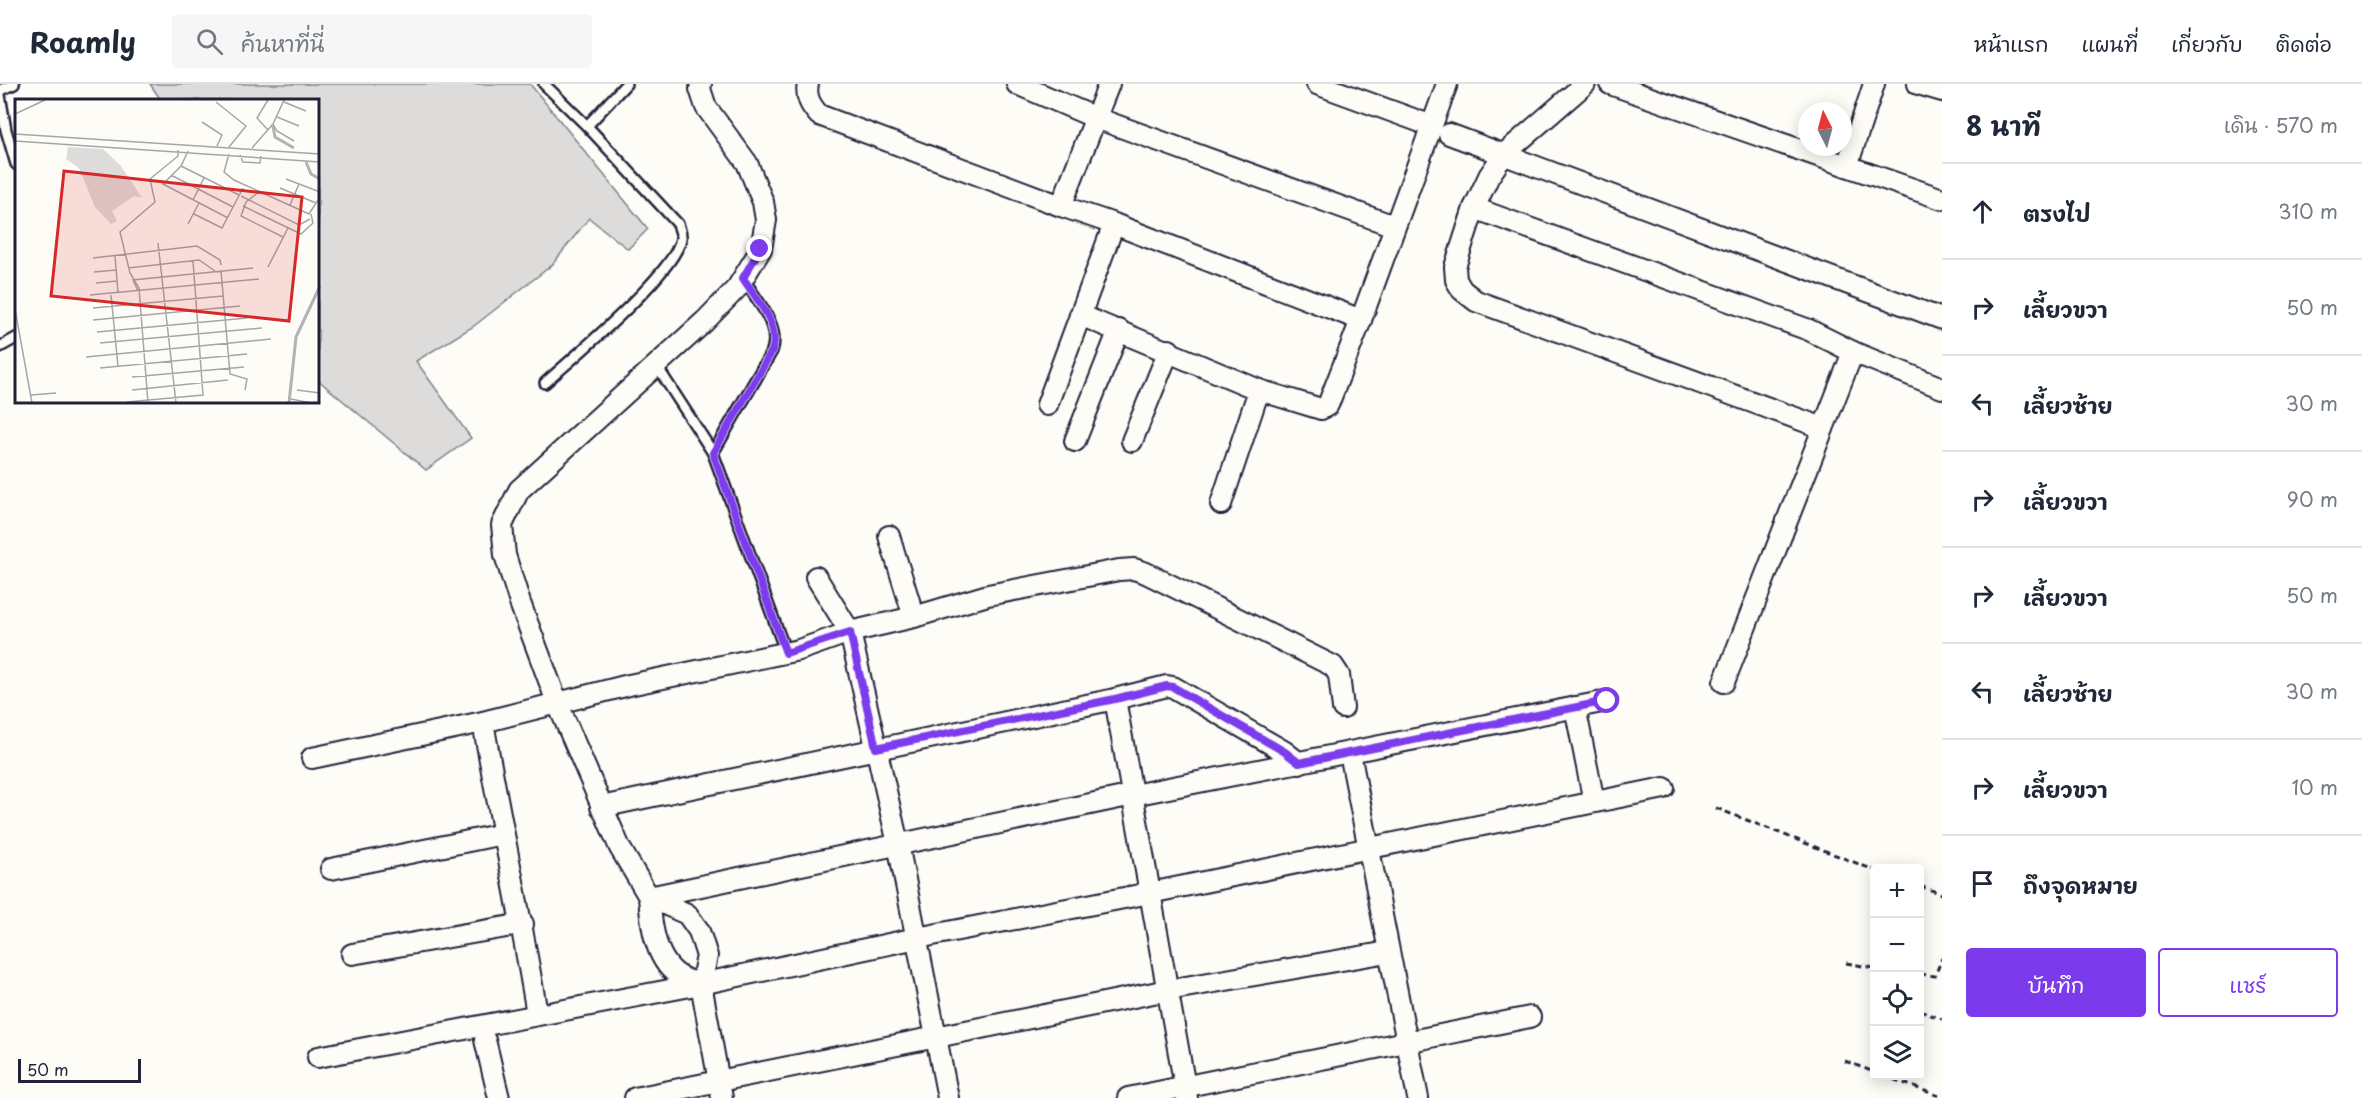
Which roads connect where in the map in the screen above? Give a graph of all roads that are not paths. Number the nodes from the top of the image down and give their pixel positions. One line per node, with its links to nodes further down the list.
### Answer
1 (14, 84): 16 (lane)
2 (544, 84): 18 (lane)
3 (626, 84): 18 (lane)
4 (701, 84): 28 (street)
5 (808, 84): 24 (street)
6 (1017, 84): 17 (street)
7 (1109, 84): 17 (street)
8 (1317, 84): 14 (street)
9 (1447, 84): 19 (street)
10 (1585, 84): 20 (street)
11 (1610, 84): 22 (street)
12 (1874, 84): 22 (street)
13 (1918, 84): 15 (street)
14 (1341, 88): 19 (street)
15 (1942, 91)
16 (0, 92): 21 (lane)
17 (1096, 118): 24 (street); 27 (street)
18 (587, 126): 38 (lane)
19 (1441, 130): 20 (street); 27 (street)
20 (1504, 154): 25 (street); 31 (street)
21 (15, 161)
22 (1847, 166): 23 (street)
23 (1942, 199)
24 (1061, 206): 26 (street)
25 (1474, 208): 36 (street); 42 (street)
26 (1114, 224): 29 (street); 30 (street)
27 (1394, 226): 30 (street)
28 (743, 278): 37 (street); 45 (lane)
29 (1080, 315): 32 (street); 41 (street)
30 (1361, 320): 40 (street)
31 (1942, 320)
32 (1119, 330): 35 (street); 43 (street)
33 (15, 339): 34 (lane)
34 (0, 347)
35 (1169, 350): 40 (street); 44 (street)
36 (1853, 352): 39 (street); 42 (street)
37 (657, 365): 45 (lane); 55 (street)
38 (545, 383)
39 (1942, 388)
40 (1259, 390): 46 (street)
41 (1047, 405)
42 (1823, 428): 52 (street)
43 (1075, 441)
44 (1132, 441)
45 (713, 453): 51 (lane)
46 (1221, 504)
47 (889, 536): 49 (street)
48 (816, 577): 50 (street)
49 (914, 617): 50 (street); 57 (street)
50 (850, 632): 51 (street); 59 (street)
51 (786, 653): 55 (street)
52 (1724, 682)
53 (1115, 699): 59 (street); 62 (street); 64 (street)
54 (1607, 701): 56 (street)
55 (557, 702): 58 (street); 66 (street)
56 (1575, 707): 60 (street); 65 (street)
57 (1343, 708)
58 (483, 722): 61 (street); 67 (street)
59 (876, 748): 66 (street); 68 (street)
60 (1350, 753): 62 (street); 69 (street)
61 (312, 758)
62 (1299, 763): 64 (street)
63 (1664, 788): 65 (street)
64 (1133, 795): 68 (street); 71 (street)
65 (1594, 802): 69 (street)
66 (601, 807): 72 (street)
67 (503, 834): 70 (street); 73 (street)
68 (898, 844): 72 (street); 74 (street)
69 (1370, 848): 71 (street); 75 (street)
70 (331, 869)
71 (1150, 893): 74 (street); 78 (street)
72 (649, 897): 77 (street); 77 (street)
73 (523, 924): 76 (street); 79 (street)
74 (917, 938): 77 (street); 81 (street)
75 (1389, 952): 78 (street); 83 (street)
76 (352, 954)
77 (701, 984): 79 (street); 85 (street)
78 (1168, 990): 81 (street); 86 (street)
79 (537, 1014): 84 (street)
80 (1530, 1017): 83 (street)
81 (935, 1036): 85 (street); 89 (street)
82 (485, 1040): 87 (street)
83 (1406, 1041): 86 (street); 91 (street)
84 (318, 1057)
85 (720, 1089): 88 (street)
86 (1186, 1092): 90 (street)
87 (499, 1098)
88 (635, 1098)
89 (948, 1098)
90 (1128, 1098)
91 (1418, 1098)

